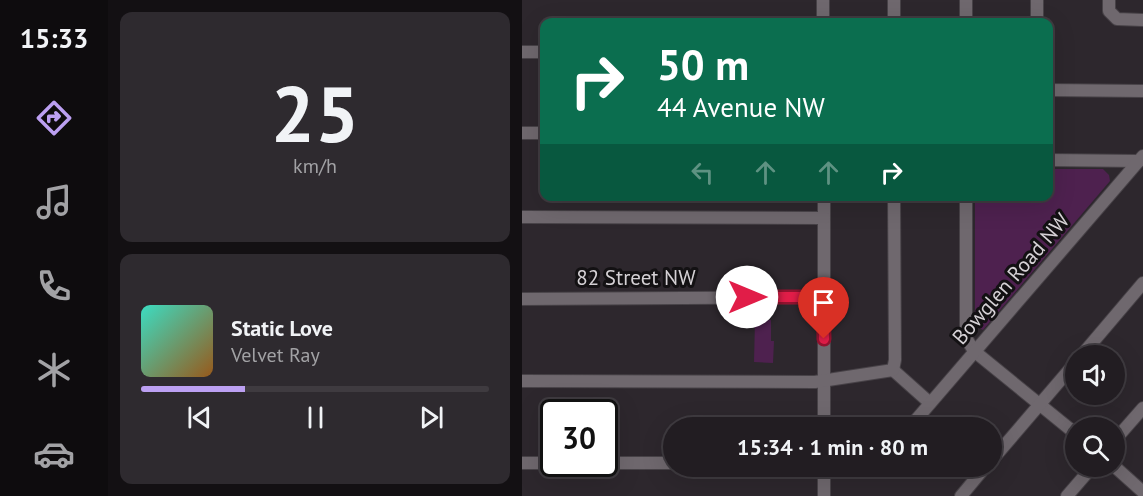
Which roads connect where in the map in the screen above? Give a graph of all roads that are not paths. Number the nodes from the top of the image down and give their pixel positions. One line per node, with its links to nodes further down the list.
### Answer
1 (823, 0): 6 (street)
2 (894, 0): 7 (street)
3 (966, 0): 8 (street)
4 (1037, 0): 9 (street)
5 (1109, 0): 10 (street)
6 (823, 18)
7 (894, 18)
8 (966, 18)
9 (1037, 18)
10 (1143, 20)
11 (522, 52): 12 (street)
12 (540, 52)
13 (1053, 90): 14 (street)
14 (1143, 91)
15 (522, 133): 16 (street)
16 (540, 133)
17 (1141, 158): 18 (street); 28 (street, Bowglen Road NW)
18 (1053, 160)
19 (824, 201): 23 (street)
20 (894, 201): 29 (street)
21 (966, 201): 28 (street)
22 (522, 217): 23 (street)
23 (824, 218): 25 (street)
24 (1143, 283): 27 (street)
25 (823, 297): 26 (street, 82 Street NW); 32 (street)
26 (522, 299)
27 (1090, 345)
28 (974, 351): 33 (street, Bowglen Road NW); 34 (street)
29 (893, 370): 32 (street); 33 (street)
30 (1065, 375): 34 (street)
31 (522, 381): 32 (street)
32 (824, 381): 36 (street)
33 (930, 403): 37 (street, Bowglen Road NW)
34 (1040, 404): 38 (street); 40 (street)
35 (1143, 408): 39 (street)
36 (824, 417)
37 (918, 417)
38 (1065, 425)
39 (1125, 428)
40 (1002, 448)
41 (522, 463): 42 (street)
42 (540, 463)
43 (618, 463): 44 (street)
44 (663, 463)
45 (1125, 476): 49 (street)
46 (824, 477): 50 (street)
47 (977, 477): 51 (street)
48 (1083, 477): 52 (street)
49 (1143, 492)
50 (824, 496)
51 (961, 496)
52 (1067, 496)

